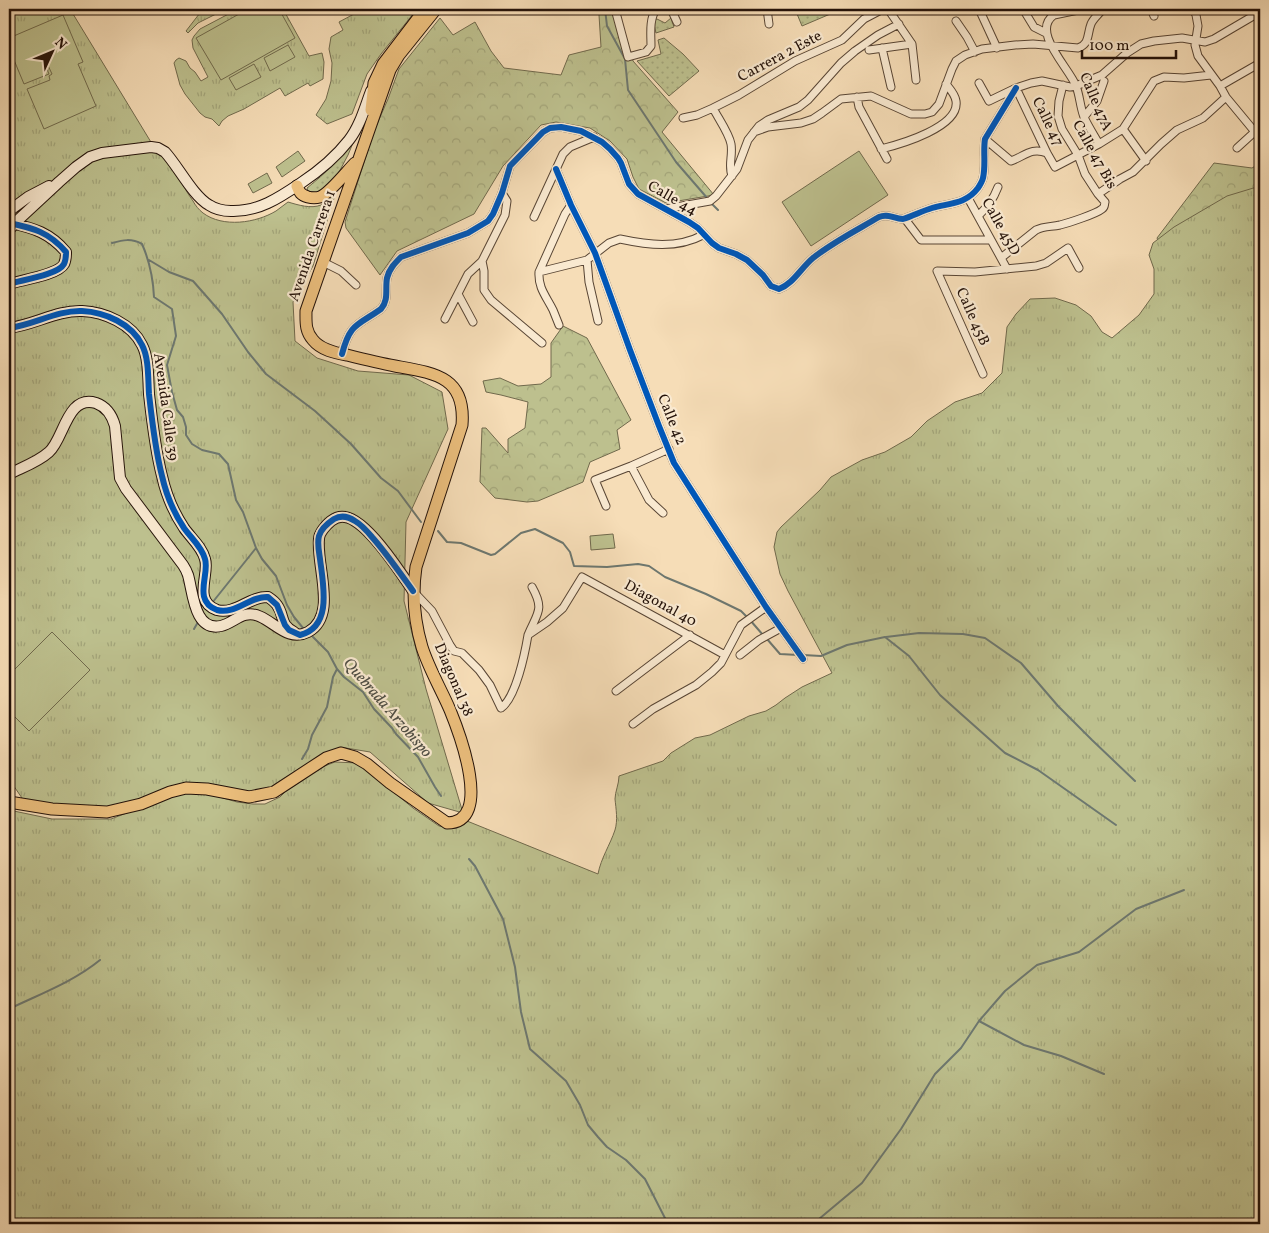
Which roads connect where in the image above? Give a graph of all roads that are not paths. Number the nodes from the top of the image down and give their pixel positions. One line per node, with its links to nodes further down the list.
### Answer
1 (425, 9): 32 (main road, Avenida Carrera 1)
2 (436, 9): 47 (main road, Avenida Carrera 1)
3 (615, 9): 4 (street)
4 (656, 9)
5 (671, 9): 17 (street)
6 (767, 9): 18 (street)
7 (883, 9): 42 (street, Carrera 2 Este)
8 (888, 9): 19 (street)
9 (979, 9): 25 (street)
10 (1023, 9): 20 (street)
11 (1151, 9): 15 (street)
12 (1193, 9): 21 (street)
13 (1104, 10): 20 (street); 23 (street)
14 (1260, 12): 21 (street)
15 (1154, 16)
16 (956, 21): 27 (street)
17 (677, 22)
18 (769, 24)
19 (899, 24): 22 (street); 48 (street)
20 (1046, 33): 23 (street)
21 (1195, 41): 29 (street); 36 (street)
22 (912, 44): 24 (street); 30 (street)
23 (1051, 45): 25 (street); 36 (street, Calle 47A)
24 (882, 48): 26 (street); 38 (street)
25 (997, 48): 27 (street)
26 (869, 50)
27 (975, 52): 34 (street)
28 (1259, 66): 37 (street)
29 (1211, 75): 37 (street); 45 (street)
30 (916, 80)
31 (1104, 82): 43 (street)
32 (374, 83): 47 (main road, Avenida Carrera 1); 62 (street)
33 (979, 83): 39 (street)
34 (946, 84): 41 (street); 53 (street)
35 (1063, 85): 36 (street); 39 (street); 55 (street, Calle 47 Bis)
36 (1076, 86): 43 (street, Calle 47A)
37 (1220, 86): 40 (street)
38 (891, 87)
39 (1016, 88): 50 (street); 54 (street, Calle 47)
40 (1226, 97): 46 (street); 58 (street)
41 (857, 98): 48 (street); 53 (street)
42 (713, 108): 44 (street, Carrera 2 Este); 60 (street)
43 (1084, 117): 51 (street, Calle 47A)
44 (682, 118)
45 (1123, 129): 51 (street); 58 (street)
46 (1257, 129): 52 (street)
47 (369, 130): 57 (main road, Avenida Carrera 1)
48 (754, 132): 60 (street)
49 (594, 137): 59 (street); 64 (street); 68 (street, Calle 44)
50 (985, 138): 54 (street); 66 (street)
51 (1099, 144): 55 (street)
52 (1237, 148)
53 (881, 149): 56 (street)
54 (1047, 153): 55 (street, Calle 47)
55 (1078, 155): 65 (street, Calle 47 Bis)
56 (887, 159)
57 (358, 160): 62 (main road); 81 (main road, Avenida Carrera 1)
58 (1146, 161): 65 (street)
59 (556, 170): 67 (street, Calle 42); 71 (street)
60 (732, 176): 68 (street)
61 (59, 182): 62 (street); 69 (street); 73 (street)
62 (297, 186)
63 (998, 187): 70 (street)
64 (502, 193): 79 (street); 96 (street)
65 (1098, 194): 78 (street, Calle 47 Bis)
66 (968, 198): 70 (street, Calle 45D); 72 (street)
67 (571, 205): 77 (street, Calle 42); 84 (street)
68 (665, 209): 75 (street, Calle 44)
69 (9, 211)
70 (978, 216): 76 (street, Calle 45D)
71 (534, 217)
72 (905, 219): 75 (street, Calle 44); 76 (street)
73 (13, 222): 74 (street, bridge); 86 (street)
74 (9, 230)
75 (703, 235): 77 (street)
76 (991, 240): 78 (street, Calle 45D)
77 (595, 253): 80 (street); 87 (street, Calle 42)
78 (1001, 258): 83 (street, Calle 45D)
79 (482, 260): 89 (street); 95 (street)
80 (587, 260): 84 (street); 85 (street)
81 (323, 262): 88 (street); 96 (main road, Avenida Carrera 1)
82 (1079, 268): 83 (street)
83 (1007, 270): 97 (street, Calle 45B)
84 (539, 272): 93 (street)
85 (589, 282): 87 (street); 91 (street)
86 (9, 284)
87 (605, 284): 98 (street, Calle 42)
88 (356, 285)
89 (458, 294): 90 (street); 92 (street)
90 (446, 319)
91 (598, 321)
92 (473, 322)
93 (558, 326)
94 (9, 328): 107 (street, Avenida Calle 39)
95 (542, 343)
96 (342, 354): 104 (main road, Diagonal 38)
97 (983, 374)
98 (669, 449): 99 (street); 105 (street, Calle 42)
99 (631, 466): 101 (street); 102 (street)
100 (9, 474): 107 (street)
101 (606, 506)
102 (663, 513)
103 (532, 587): 108 (street)
104 (413, 592): 107 (street); 108 (street); 115 (main road, Diagonal 38)
105 (766, 607): 106 (street, Calle 42); 110 (street)
106 (781, 628): 111 (street); 112 (street, Calle 42)
107 (300, 635)
108 (528, 635): 109 (street, Diagonal 40)
109 (690, 635): 110 (street, Diagonal 40); 113 (street)
110 (725, 654): 114 (street)
111 (740, 655)
112 (803, 659)
113 (616, 691)
114 (633, 724)
115 (9, 802)

